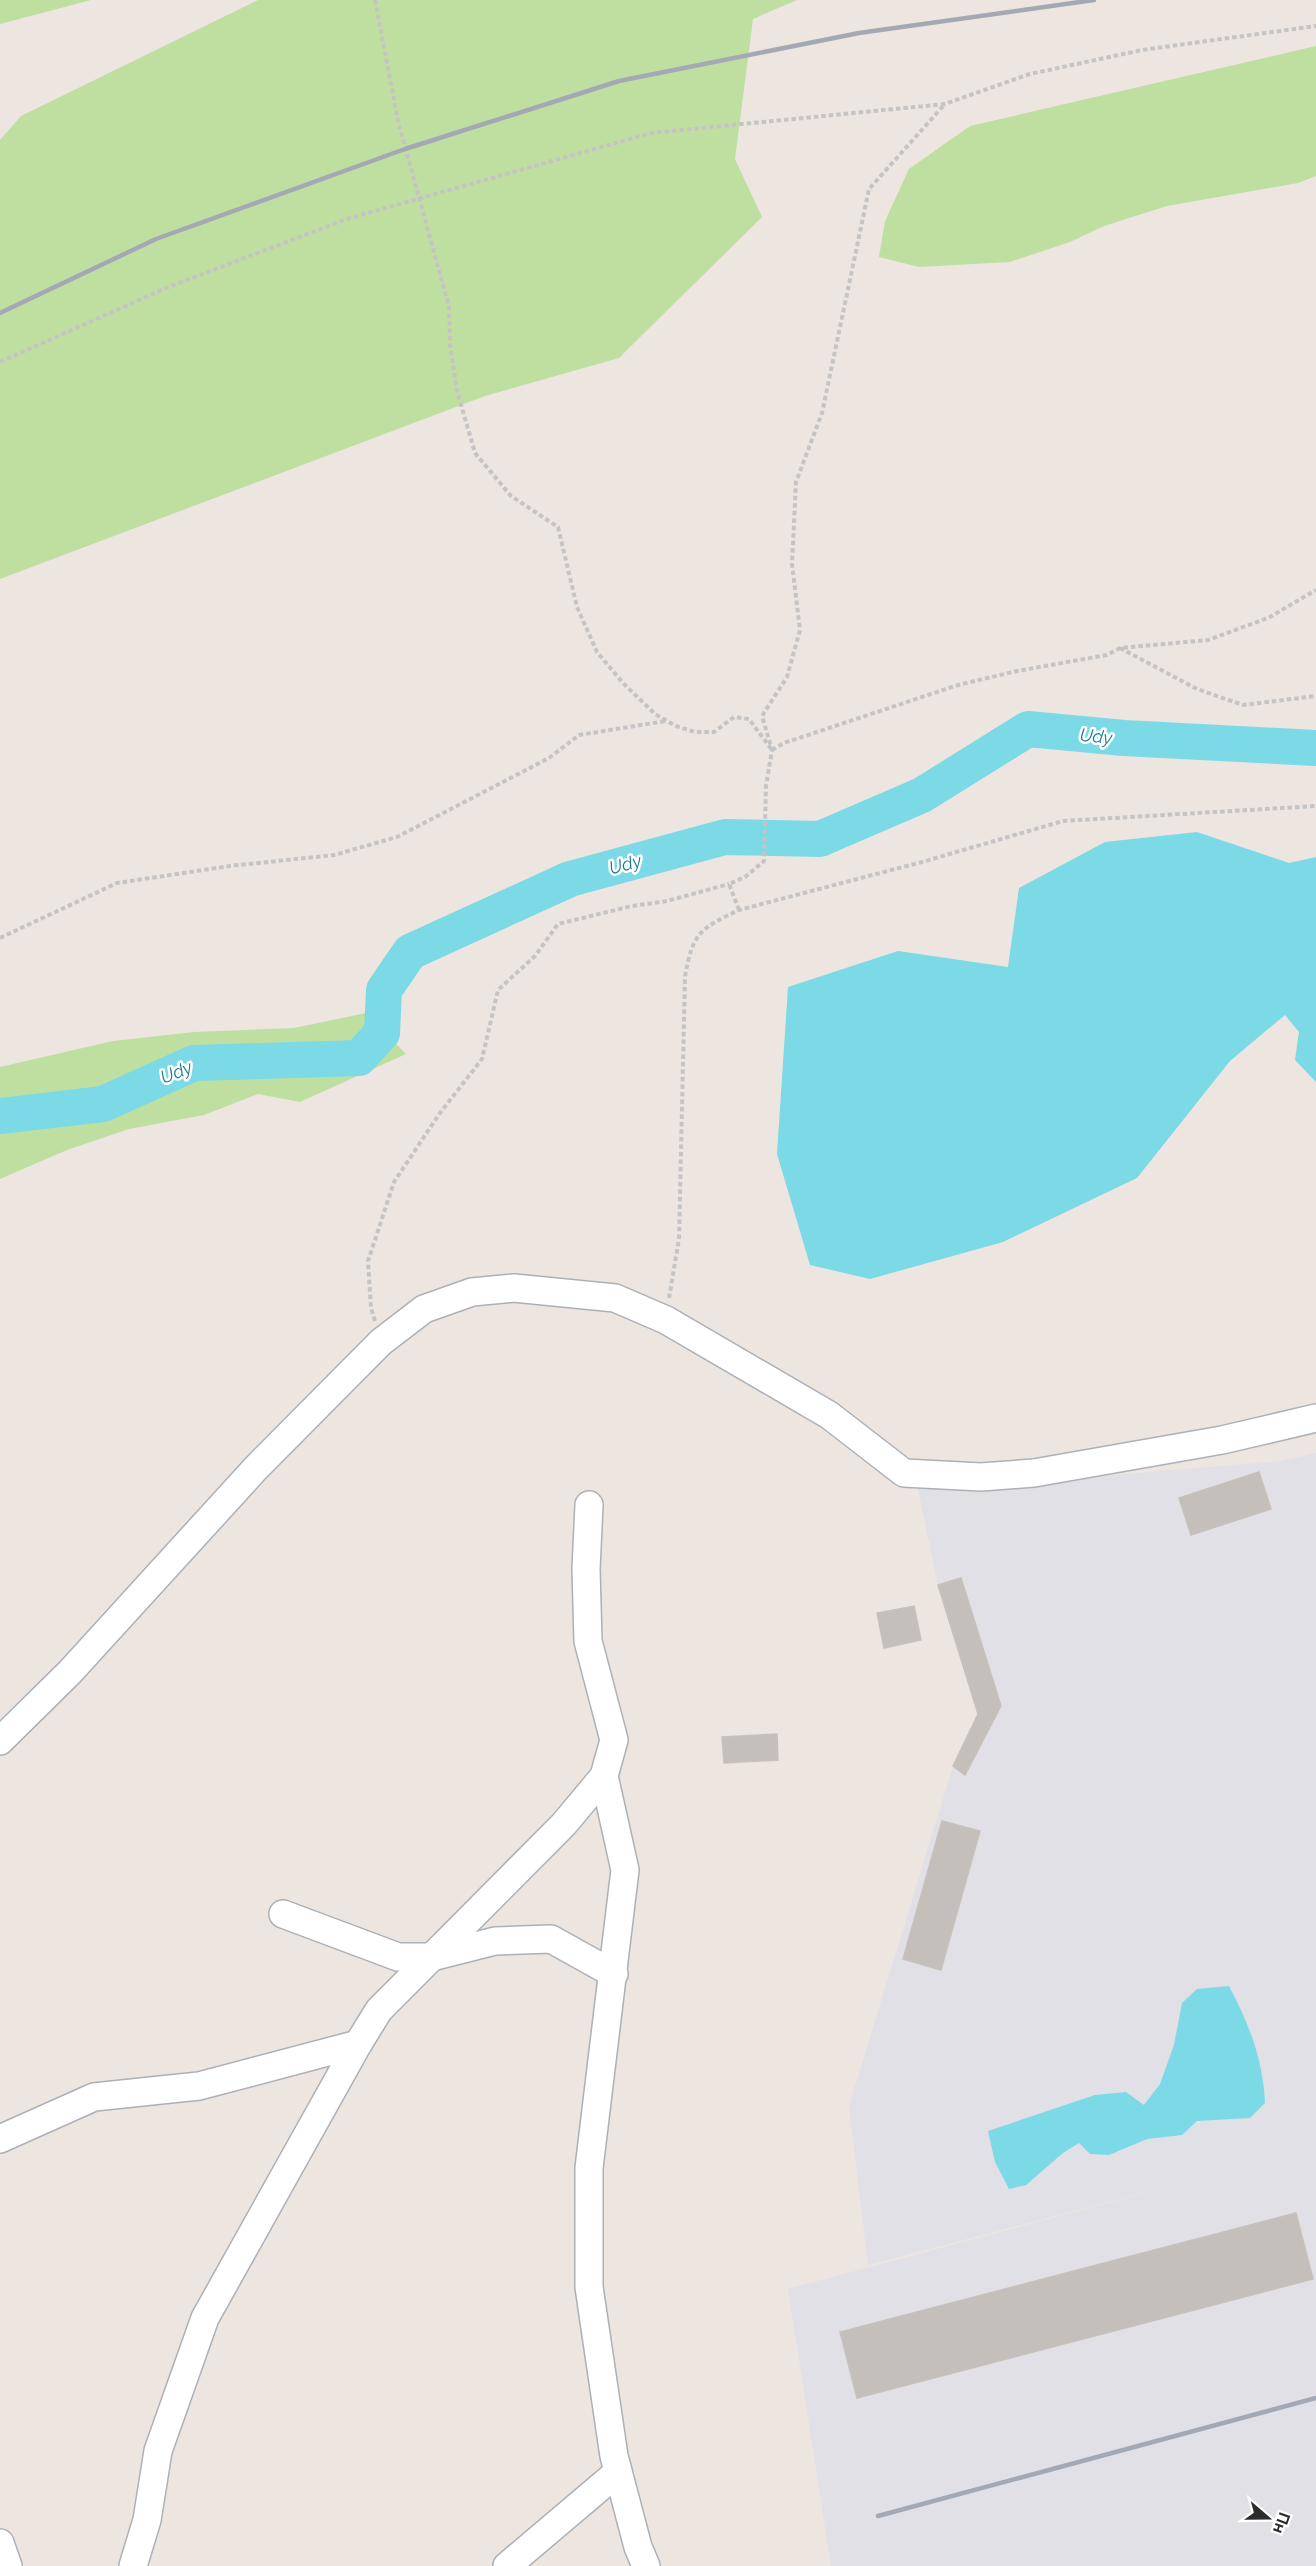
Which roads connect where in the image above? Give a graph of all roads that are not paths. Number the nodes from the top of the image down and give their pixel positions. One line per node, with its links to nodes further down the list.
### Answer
1 (1316, 1418): 3 (street)
2 (589, 1505): 4 (street)
3 (0, 1741)
4 (604, 1776): 6 (street); 7 (street)
5 (283, 1914): 6 (street)
6 (432, 1957): 7 (street); 8 (street)
7 (614, 1974): 10 (street)
8 (358, 2044): 9 (street); 13 (street)
9 (0, 2139)
10 (618, 2472): 14 (street); 15 (street)
11 (0, 2543): 12 (street)
12 (8, 2566)
13 (133, 2566)
14 (507, 2566)
15 (646, 2566)

